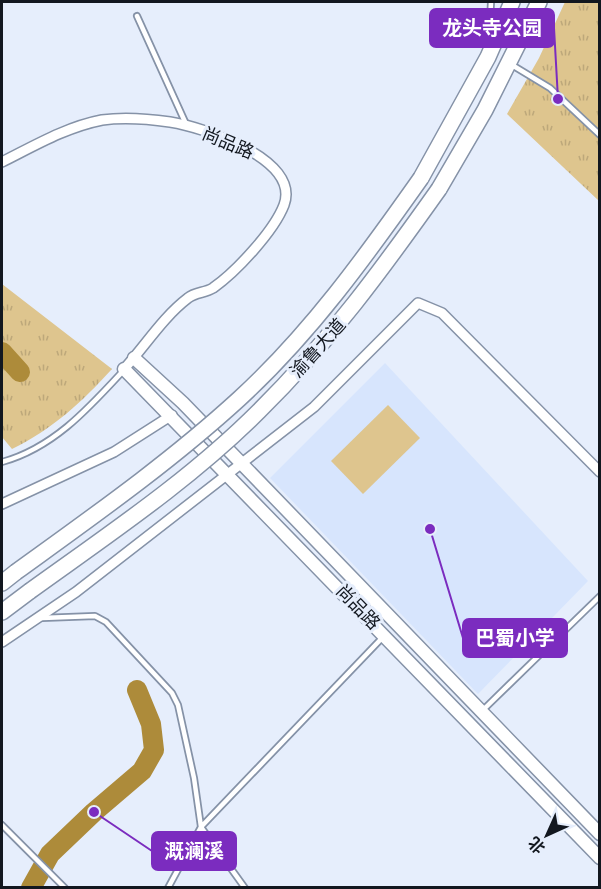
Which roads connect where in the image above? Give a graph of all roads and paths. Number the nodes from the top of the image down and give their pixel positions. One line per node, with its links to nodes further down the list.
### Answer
1 (491, 2): 5 (lane)
2 (512, 2): 5 (highway, 渝鲁大道)
3 (538, 2): 6 (highway, 渝鲁大道)
4 (136, 16): 7 (lane)
5 (488, 57): 18 (highway, 渝鲁大道, bridge)
6 (509, 64): 8 (lane); 20 (highway, 渝鲁大道, bridge)
7 (187, 127): 9 (street, 尚品路); 10 (street, 尚品路)
8 (600, 135)
9 (2, 162)
10 (134, 358): 11 (street, 尚品路); 14 (main road, 尚品路)
11 (124, 369): 12 (main road, 尚品路); 13 (lane)
12 (172, 415): 16 (main road, 尚品路); 17 (street)
13 (2, 462)
14 (242, 465): 15 (street); 16 (street); 24 (main road, 尚品路)
15 (600, 472)
16 (229, 474): 21 (street); 22 (main road, 尚品路)
17 (2, 504)
18 (2, 583)
19 (600, 596): 24 (lane)
20 (2, 612)
21 (37, 619): 23 (street); 26 (lane)
22 (385, 635): 26 (lane); 28 (main road, 尚品路)
23 (2, 642)
24 (481, 712): 27 (main road, 尚品路)
25 (2, 825): 29 (lane)
26 (201, 827): 30 (lane); 31 (lane)
27 (600, 834)
28 (600, 858)
29 (65, 888)
30 (168, 888)
31 (245, 888)

